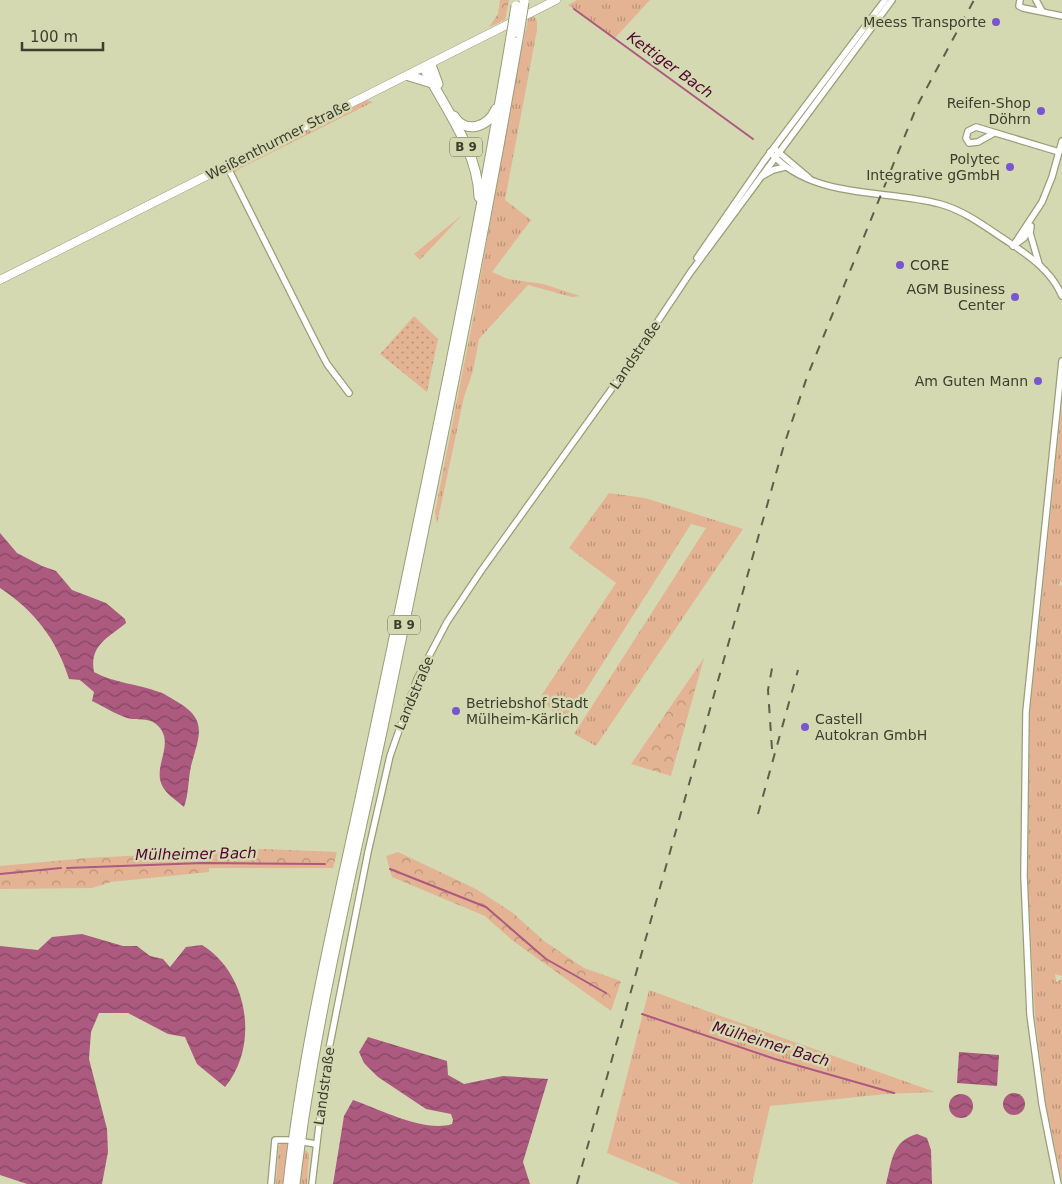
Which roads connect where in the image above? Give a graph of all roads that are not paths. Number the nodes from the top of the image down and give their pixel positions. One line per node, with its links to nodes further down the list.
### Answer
1 (556, 0): 10 (main road, Weißenthurmer Straße)
2 (885, 0): 16 (street)
3 (892, 0): 16 (street)
4 (1020, 0): 7 (street)
5 (1036, 0): 7 (street)
6 (520, 2): 9 (highway, B 9, bridge)
7 (1042, 12): 8 (street)
8 (1062, 16)
9 (515, 35): 13 (highway, B 9); 37 (highway, B 9)
10 (427, 67): 11 (main road, Weißenthurmer Straße); 12 (highway, B 9); 13 (highway, B 9)
11 (409, 76): 12 (highway); 18 (main road, Weißenthurmer Straße)
12 (432, 83): 22 (highway, B 9)
13 (501, 95): 22 (highway, B 9)
14 (994, 133): 17 (street)
15 (1062, 141): 17 (street)
16 (774, 152): 19 (street); 20 (street); 21 (street); 27 (street)
17 (1059, 152): 23 (street)
18 (227, 166): 28 (main road, Weißenthurmer Straße); 31 (street)
19 (785, 167): 20 (street); 21 (street)
20 (758, 178): 27 (street)
21 (811, 179): 25 (street)
22 (479, 217): 36 (highway, B 9)
23 (1033, 219): 24 (street); 25 (street)
24 (1031, 226): 25 (street); 26 (street)
25 (1013, 246): 26 (street)
26 (1039, 264): 29 (street)
27 (690, 273): 34 (street, Landstraße)
28 (0, 280)
29 (1062, 296)
30 (1062, 361): 39 (street)
31 (350, 393)
32 (288, 1140): 35 (street)
33 (304, 1142): 34 (street)
34 (315, 1144): 38 (street, Landstraße)
35 (271, 1184)
36 (288, 1184)
37 (295, 1184)
38 (312, 1184)
39 (1058, 1184)

